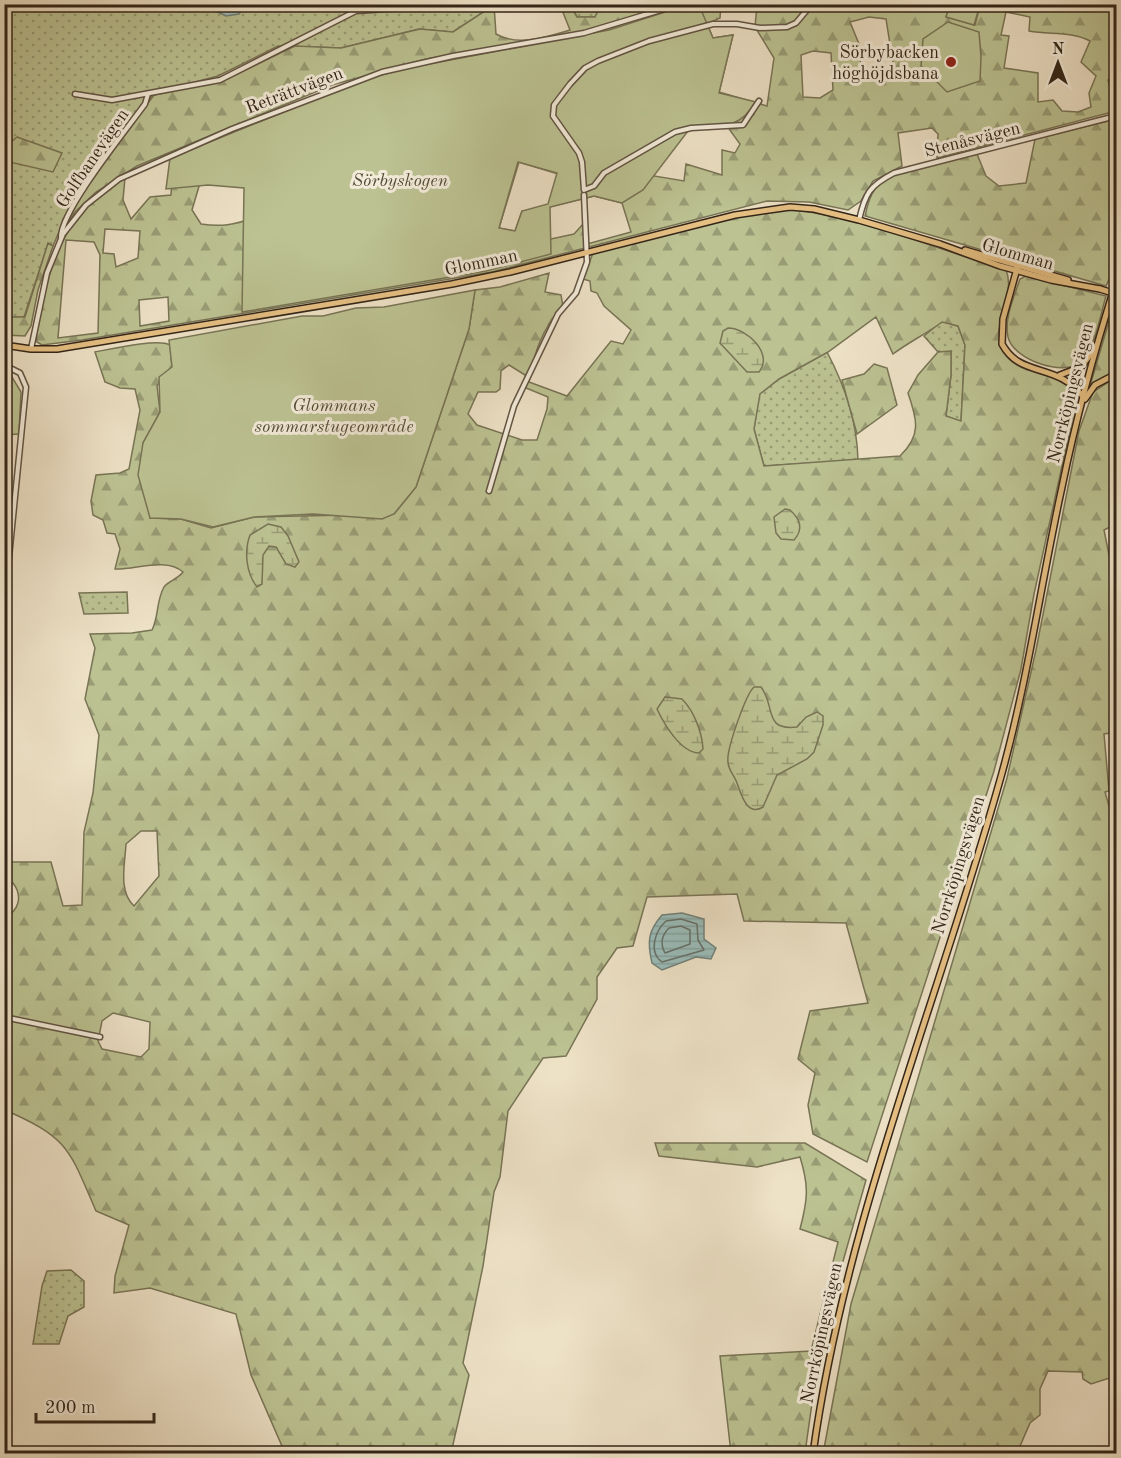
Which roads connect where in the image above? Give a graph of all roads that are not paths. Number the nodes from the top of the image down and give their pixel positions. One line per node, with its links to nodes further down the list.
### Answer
1 (461, 4): 4 (street)
2 (681, 4): 11 (street, Reträttvägen)
3 (812, 4): 9 (street)
4 (375, 7): 6 (street)
5 (75, 94): 6 (street)
6 (148, 94): 11 (street, Golfbanevägen)
7 (759, 101): 9 (street)
8 (1116, 116): 10 (street, Stenåsvägen)
9 (584, 193): 12 (street)
10 (859, 220): 12 (main road, Glomman); 13 (main road, Glomman)
11 (61, 237): 18 (street, Reträttvägen)
12 (587, 252): 18 (main road, Glomman); 24 (street)
13 (1018, 268): 15 (main road, Glomman, bridge); 21 (main road)
14 (1116, 282): 17 (main road, Norrköpingsvägen)
15 (1116, 294)
16 (4, 345): 18 (main road, Glomman)
17 (1097, 345): 21 (main road); 22 (main road, Norrköpingsvägen)
18 (31, 349)
19 (4, 365): 25 (street)
20 (1116, 374): 23 (main road)
21 (1060, 375): 22 (main road)
22 (1084, 398): 23 (main road, Norrköpingsvägen)
23 (1082, 406): 31 (main road, Norrköpingsvägen)
24 (489, 491)
25 (4, 607)
26 (1113, 753): 27 (street)
27 (1116, 765): 28 (street)
28 (1116, 774)
29 (4, 1017): 30 (street)
30 (100, 1037)
31 (813, 1454)

